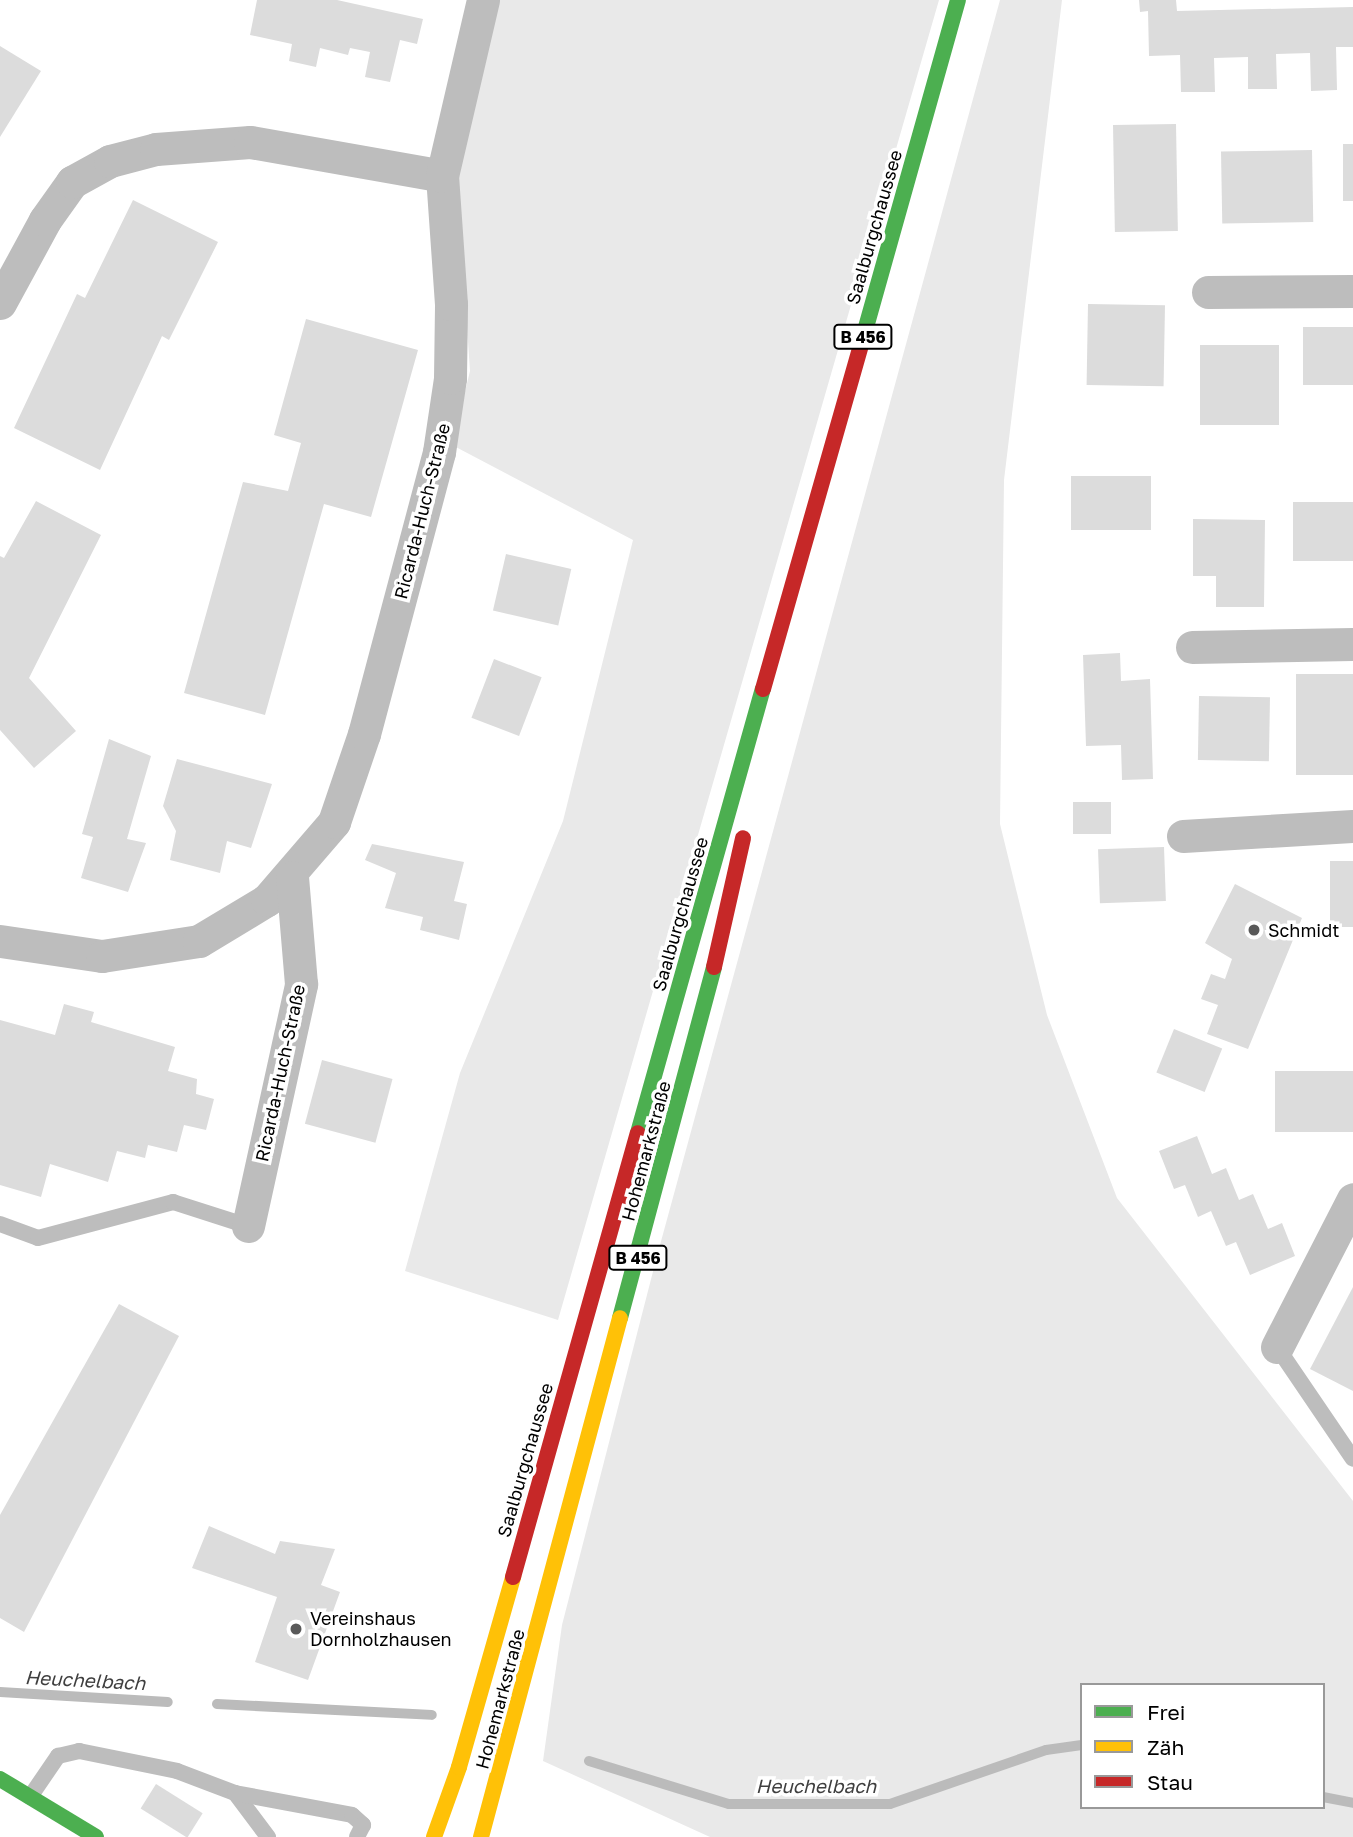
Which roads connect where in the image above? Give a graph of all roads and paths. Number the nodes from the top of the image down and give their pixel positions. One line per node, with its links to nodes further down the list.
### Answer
1 (482, 0): 3 (street, Ricarda-Huch-Straße)
2 (958, 0): 9 (main road, Saalburgchaussee / B 456)
3 (442, 176): 6 (street); 12 (street, Ricarda-Huch-Straße)
4 (1353, 291): 5 (street)
5 (1208, 292)
6 (0, 303)
7 (1353, 644): 8 (street)
8 (1192, 646)
9 (769, 673): 25 (main road, Saalburgchaussee / B 456); 26 (main road, Hohemarkstraße / B 456)
10 (1353, 826): 11 (street)
11 (1183, 836)
12 (292, 877): 13 (street, Ricarda-Huch-Straße); 16 (street, Ricarda-Huch-Straße)
13 (0, 941)
14 (1353, 1199): 17 (street)
15 (0, 1224): 16 (lane)
16 (248, 1226)
17 (1277, 1347): 18 (lane)
18 (1353, 1459)
19 (0, 1779): 21 (main road)
20 (235, 1793): 21 (lane); 23 (lane); 24 (lane)
21 (30, 1797): 22 (main road)
22 (96, 1837)
23 (268, 1837)
24 (357, 1837)
25 (434, 1837)
26 (481, 1837)

